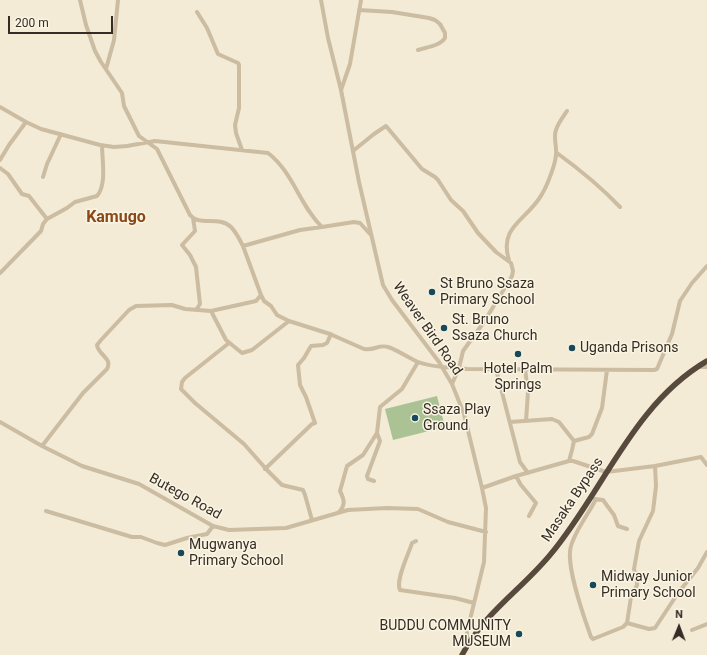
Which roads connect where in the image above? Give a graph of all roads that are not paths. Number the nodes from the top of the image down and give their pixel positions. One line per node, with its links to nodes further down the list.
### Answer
1 (80, 0): 8 (street)
2 (118, 0): 8 (street)
3 (321, 0): 9 (street, Weaver Bird Road)
4 (361, 0): 5 (street)
5 (359, 10): 7 (street); 9 (street)
6 (197, 12): 16 (street)
7 (418, 50)
8 (106, 69): 14 (street)
9 (341, 90): 17 (street, Weaver Bird Road)
10 (0, 107): 12 (street)
11 (567, 111): 18 (street)
12 (26, 122): 13 (street); 19 (street)
13 (61, 134): 15 (street); 21 (street)
14 (146, 142): 15 (street); 16 (street); 23 (street)
15 (102, 145): 24 (street)
16 (242, 150): 25 (street)
17 (353, 151): 26 (street, Weaver Bird Road); 28 (street)
18 (556, 153): 22 (street); 28 (street)
19 (0, 160)
20 (0, 168): 24 (street)
21 (43, 177)
22 (620, 208)
23 (193, 218): 27 (street); 34 (street)
24 (47, 219): 30 (street)
25 (322, 227): 26 (street); 27 (street)
26 (372, 236): 43 (street, Weaver Bird Road)
27 (243, 246): 31 (street)
28 (510, 261): 46 (street)
29 (707, 266): 49 (street)
30 (0, 273)
31 (261, 295): 32 (street); 33 (street)
32 (256, 301): 33 (street); 37 (street)
33 (264, 301): 38 (street)
34 (200, 304): 35 (street); 36 (street)
35 (196, 310): 36 (street); 56 (street)
36 (205, 311): 37 (street)
37 (211, 311): 40 (street)
38 (289, 321): 39 (street); 40 (street)
39 (330, 334): 42 (street); 60 (street)
40 (229, 343): 60 (street)
41 (707, 361): 44 (highway, Masaka Bypass)
42 (418, 362): 43 (street); 54 (street)
43 (442, 367): 46 (street); 50 (street, Weaver Bird Road)
44 (696, 367): 45 (street); 61 (highway, Masaka Bypass)
45 (707, 367)
46 (459, 368): 47 (street); 50 (street)
47 (496, 369): 48 (street); 52 (street)
48 (526, 369): 49 (street); 53 (street)
49 (607, 370): 55 (street)
50 (452, 384): 65 (street, Weaver Bird Road)
51 (0, 422): 56 (street, Butego Road)
52 (510, 422): 53 (street); 62 (street)
53 (526, 422): 55 (street)
54 (377, 433): 64 (street); 68 (street)
55 (574, 441): 57 (street)
56 (42, 446): 71 (street, Butego Road)
57 (569, 461): 61 (street); 62 (street)
58 (707, 465): 59 (street)
59 (655, 466): 61 (street); 77 (street)
60 (265, 469): 70 (street)
61 (606, 472): 66 (highway, Masaka Bypass)
62 (528, 473): 63 (street)
63 (516, 476): 65 (street); 69 (street)
64 (374, 481)
65 (482, 488): 73 (street, Weaver Bird Road)
66 (594, 499): 72 (street); 77 (street); 80 (highway, Masaka Bypass)
67 (46, 511): 71 (street)
68 (339, 512): 70 (street, Butego Road); 73 (street, Butego Road)
69 (529, 516)
70 (312, 520): 71 (street, Butego Road)
71 (213, 526)
72 (627, 529)
73 (486, 532): 76 (street, Weaver Bird Road)
74 (416, 541): 76 (street)
75 (707, 552): 77 (street)
76 (474, 603): 80 (street, Weaver Bird Road)
77 (627, 623)
78 (707, 624): 79 (street)
79 (692, 630)
80 (466, 646): 81 (highway, Masaka Bypass)
81 (462, 655)

